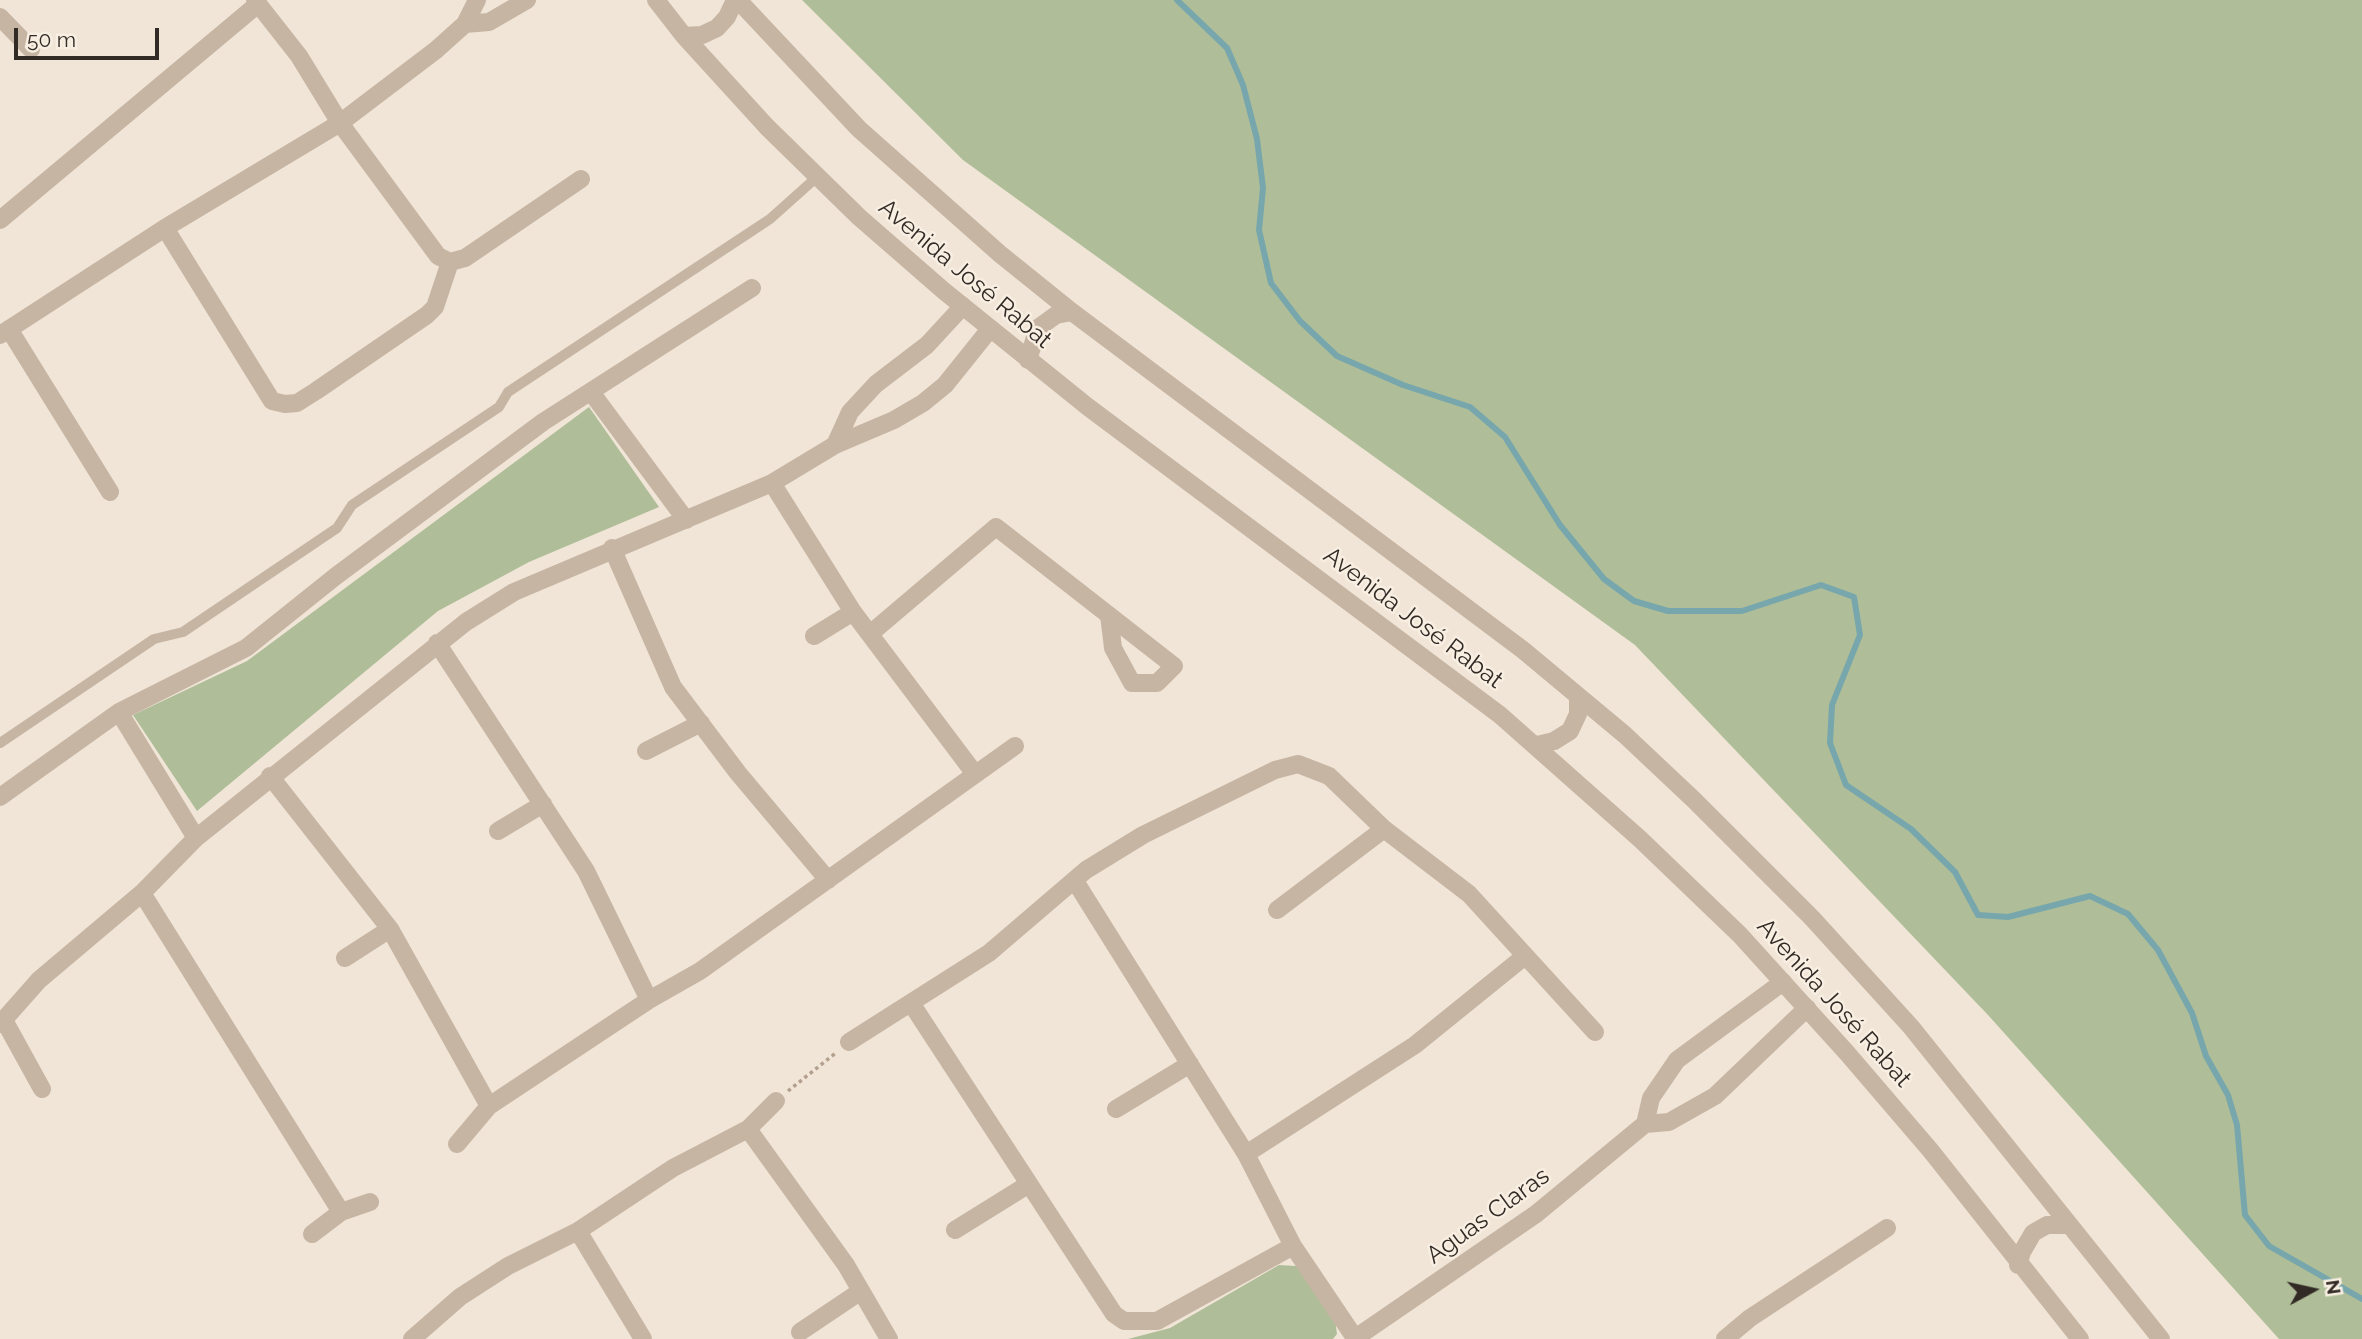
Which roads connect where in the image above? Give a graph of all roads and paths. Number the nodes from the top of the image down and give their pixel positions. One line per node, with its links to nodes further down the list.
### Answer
1 (477, 0): 7 (street)
2 (527, 0): 7 (street)
3 (656, 0): 8 (street, Avenida José Rabat)
4 (737, 0): 8 (street); 18 (street, Avenida José Rabat)
5 (256, 2): 10 (street); 13 (street)
6 (0, 17): 9 (street)
7 (466, 24): 10 (street)
8 (684, 36): 11 (street, Avenida José Rabat)
9 (30, 49)
10 (340, 123): 14 (street); 15 (street)
11 (817, 177): 17 (street, Avenida José Rabat); 36 (lane)
12 (581, 180): 15 (street)
13 (0, 220)
14 (165, 228): 15 (street); 20 (street)
15 (450, 262)
16 (752, 288): 22 (street)
17 (963, 306): 19 (street, Avenida José Rabat); 23 (street)
18 (1072, 312): 21 (street); 33 (street, Avenida José Rabat)
19 (990, 329): 21 (street, Avenida José Rabat); 23 (street)
20 (5, 332): 25 (street)
21 (1028, 360): 37 (street, Avenida José Rabat)
22 (591, 392): 26 (street); 34 (street)
23 (835, 445): 24 (street)
24 (772, 483): 26 (street); 28 (street)
25 (110, 492)
26 (686, 520): 27 (street)
27 (612, 548): 32 (street); 35 (street)
28 (853, 612): 30 (street); 31 (street)
29 (1109, 615): 30 (street)
30 (871, 633): 40 (street)
31 (814, 636)
32 (437, 643): 41 (street); 43 (street)
33 (1578, 696): 37 (street); 73 (street, Avenida José Rabat)
34 (119, 712): 42 (street); 46 (street)
35 (701, 723): 39 (street); 47 (street)
36 (0, 743)
37 (1537, 745): 54 (street, Avenida José Rabat)
38 (1015, 746): 40 (street)
39 (646, 751)
40 (975, 774): 47 (street)
41 (270, 776): 46 (street); 51 (street)
42 (0, 797)
43 (543, 804): 45 (street); 55 (street)
44 (1384, 829): 48 (street); 50 (street); 52 (street)
45 (498, 831)
46 (196, 838): 49 (street)
47 (828, 880): 55 (street)
48 (1075, 881): 56 (street); 61 (street)
49 (142, 893): 58 (street); 72 (street)
50 (1278, 910)
51 (390, 929): 53 (street); 64 (street)
52 (1525, 956): 59 (street); 69 (street)
53 (345, 958)
54 (1783, 982): 57 (street, Avenida José Rabat); 66 (street)
55 (649, 1000): 64 (street)
56 (911, 1003): 60 (street); 70 (street)
57 (1807, 1008): 66 (street, Aguas Claras); 79 (street, Avenida José Rabat)
58 (2, 1022): 62 (street)
59 (1595, 1032)
60 (849, 1042): 63 (path)
61 (1190, 1064): 65 (street); 69 (street)
62 (42, 1089)
63 (776, 1101): 67 (street)
64 (489, 1106): 68 (street)
65 (1116, 1110)
66 (1645, 1124): 82 (street, Aguas Claras)
67 (748, 1129): 76 (street); 80 (street)
68 (457, 1144)
69 (1246, 1154): 78 (street)
70 (1029, 1184): 75 (street); 78 (street)
71 (370, 1202): 72 (street)
72 (341, 1212): 77 (street)
73 (2068, 1225): 79 (street); 88 (street, Avenida José Rabat)
74 (1887, 1228): 86 (street)
75 (955, 1230)
76 (579, 1231): 83 (street); 84 (street)
77 (312, 1234)
78 (1293, 1246): 82 (street)
79 (2018, 1265): 87 (street, Avenida José Rabat)
80 (861, 1292): 81 (street); 85 (street)
81 (800, 1332)
82 (1354, 1338)
83 (412, 1339)
84 (643, 1339)
85 (889, 1339)
86 (1725, 1339)
87 (2080, 1339)
88 (2161, 1339)

